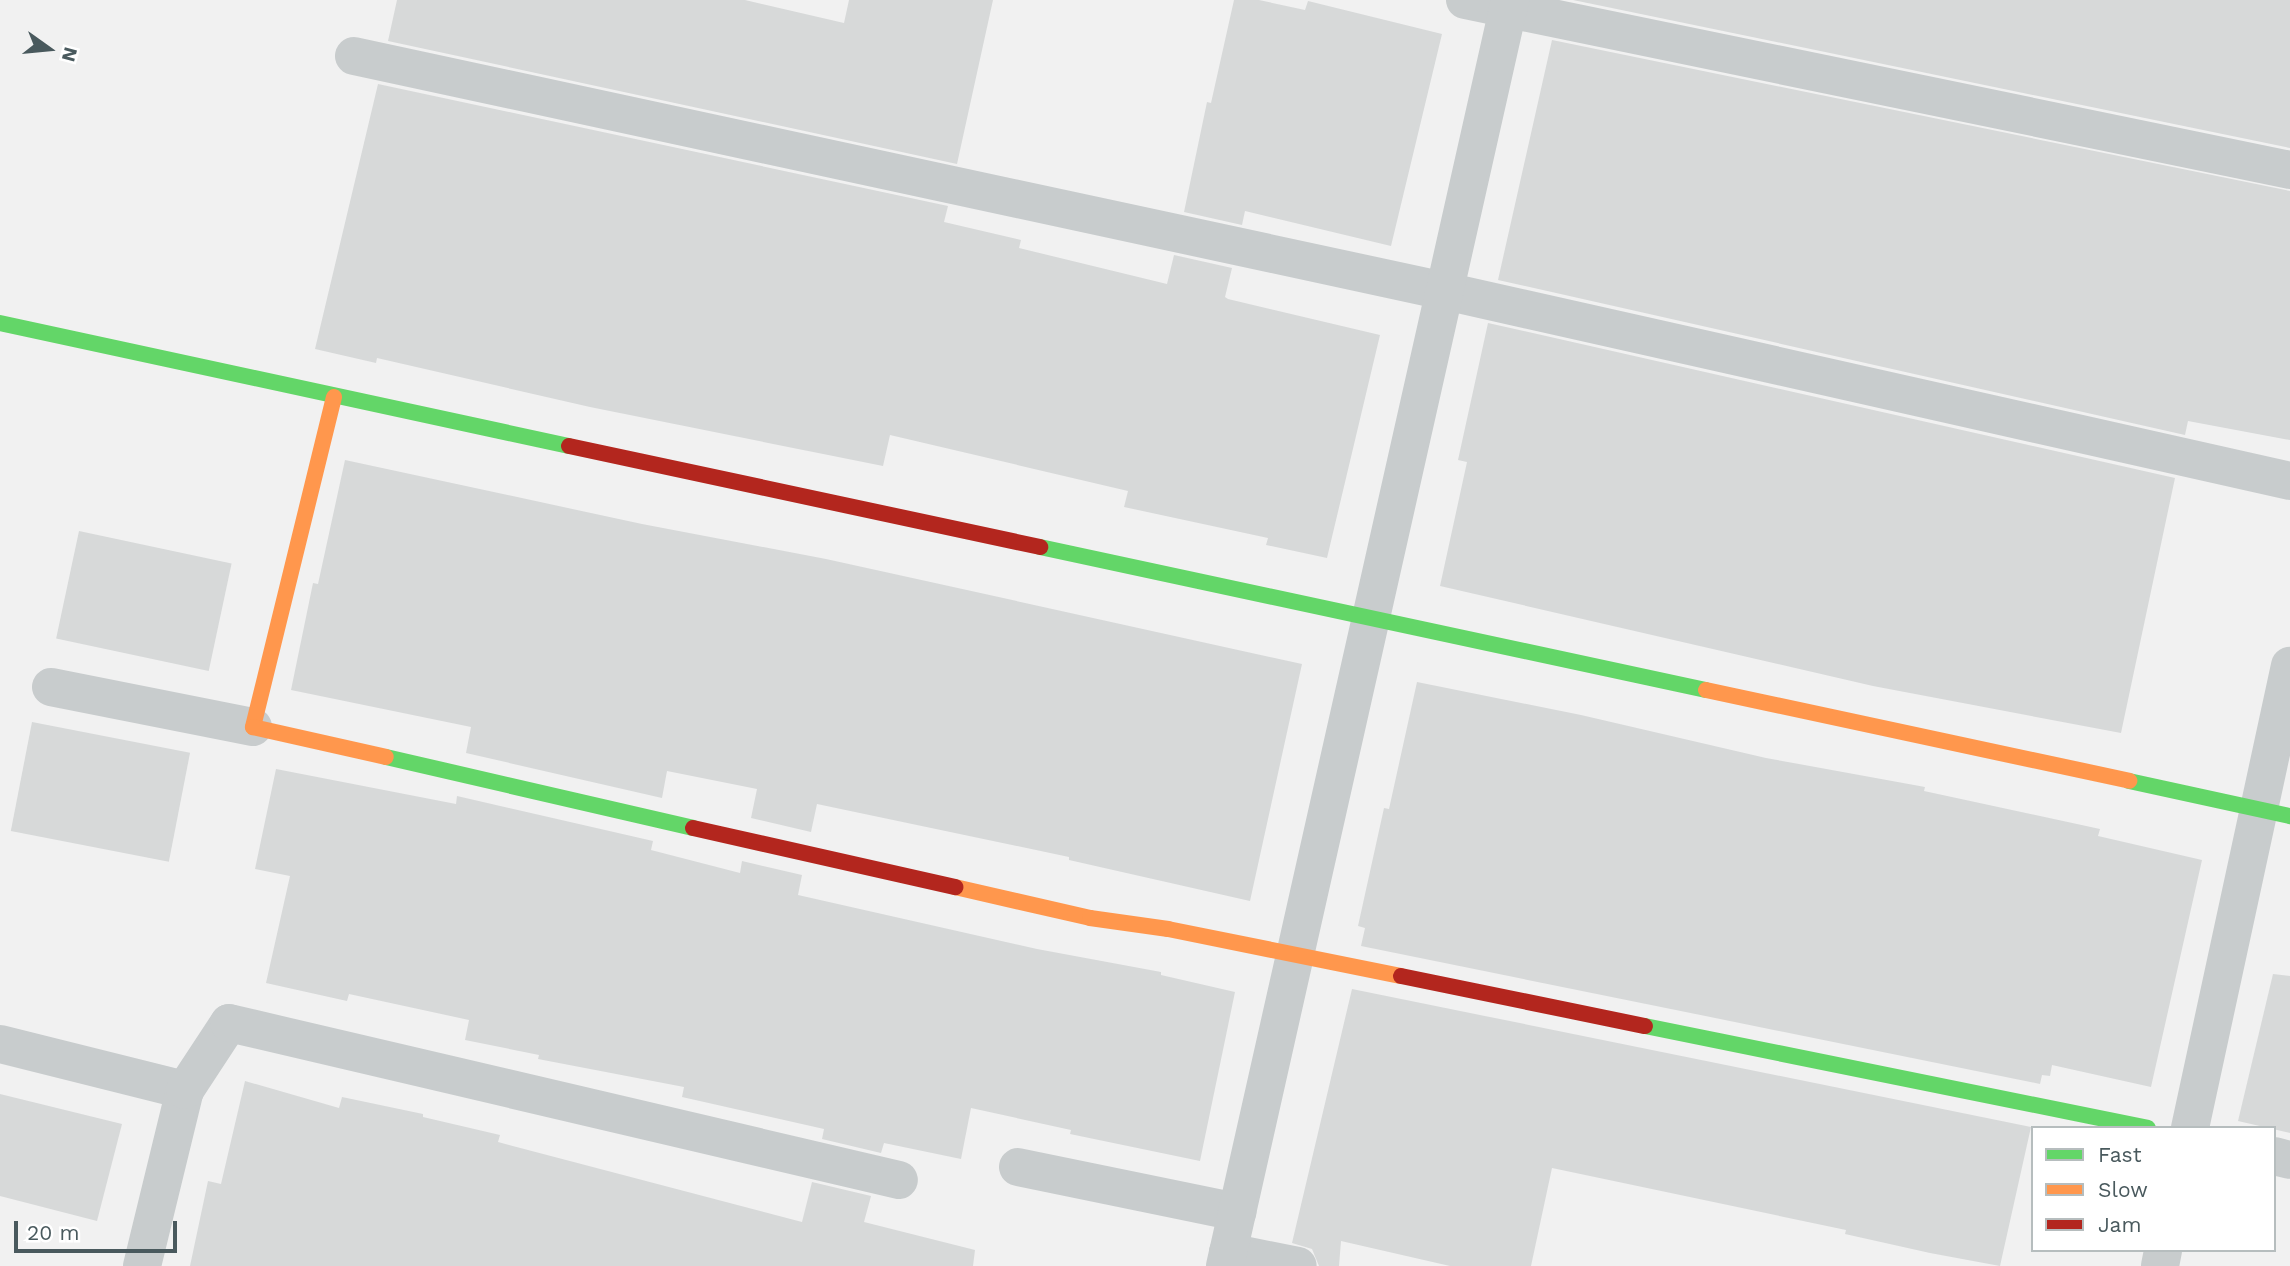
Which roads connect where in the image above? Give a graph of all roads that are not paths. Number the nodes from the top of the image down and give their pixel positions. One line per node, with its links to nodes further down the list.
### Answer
1 (1465, 0): 2 (street)
2 (1509, 5): 4 (street); 5 (street)
3 (354, 57): 5 (street)
4 (2290, 170)
5 (1445, 291): 8 (street); 9 (street)
6 (0, 323): 7 (street)
7 (334, 397): 9 (street); 12 (street)
8 (2290, 481)
9 (1371, 619): 13 (street); 14 (street)
10 (2290, 666): 13 (street)
11 (51, 687): 12 (street)
12 (253, 727): 14 (street)
13 (2275, 812): 18 (street)
14 (1295, 956): 17 (street); 21 (street)
15 (0, 1044): 16 (street)
16 (185, 1090): 20 (street); 23 (street)
17 (2138, 1126)
18 (2191, 1126)
19 (1018, 1167): 21 (street)
20 (899, 1181)
21 (1237, 1212): 22 (street)
22 (1227, 1259): 24 (street)
23 (142, 1266)
24 (1298, 1266)

